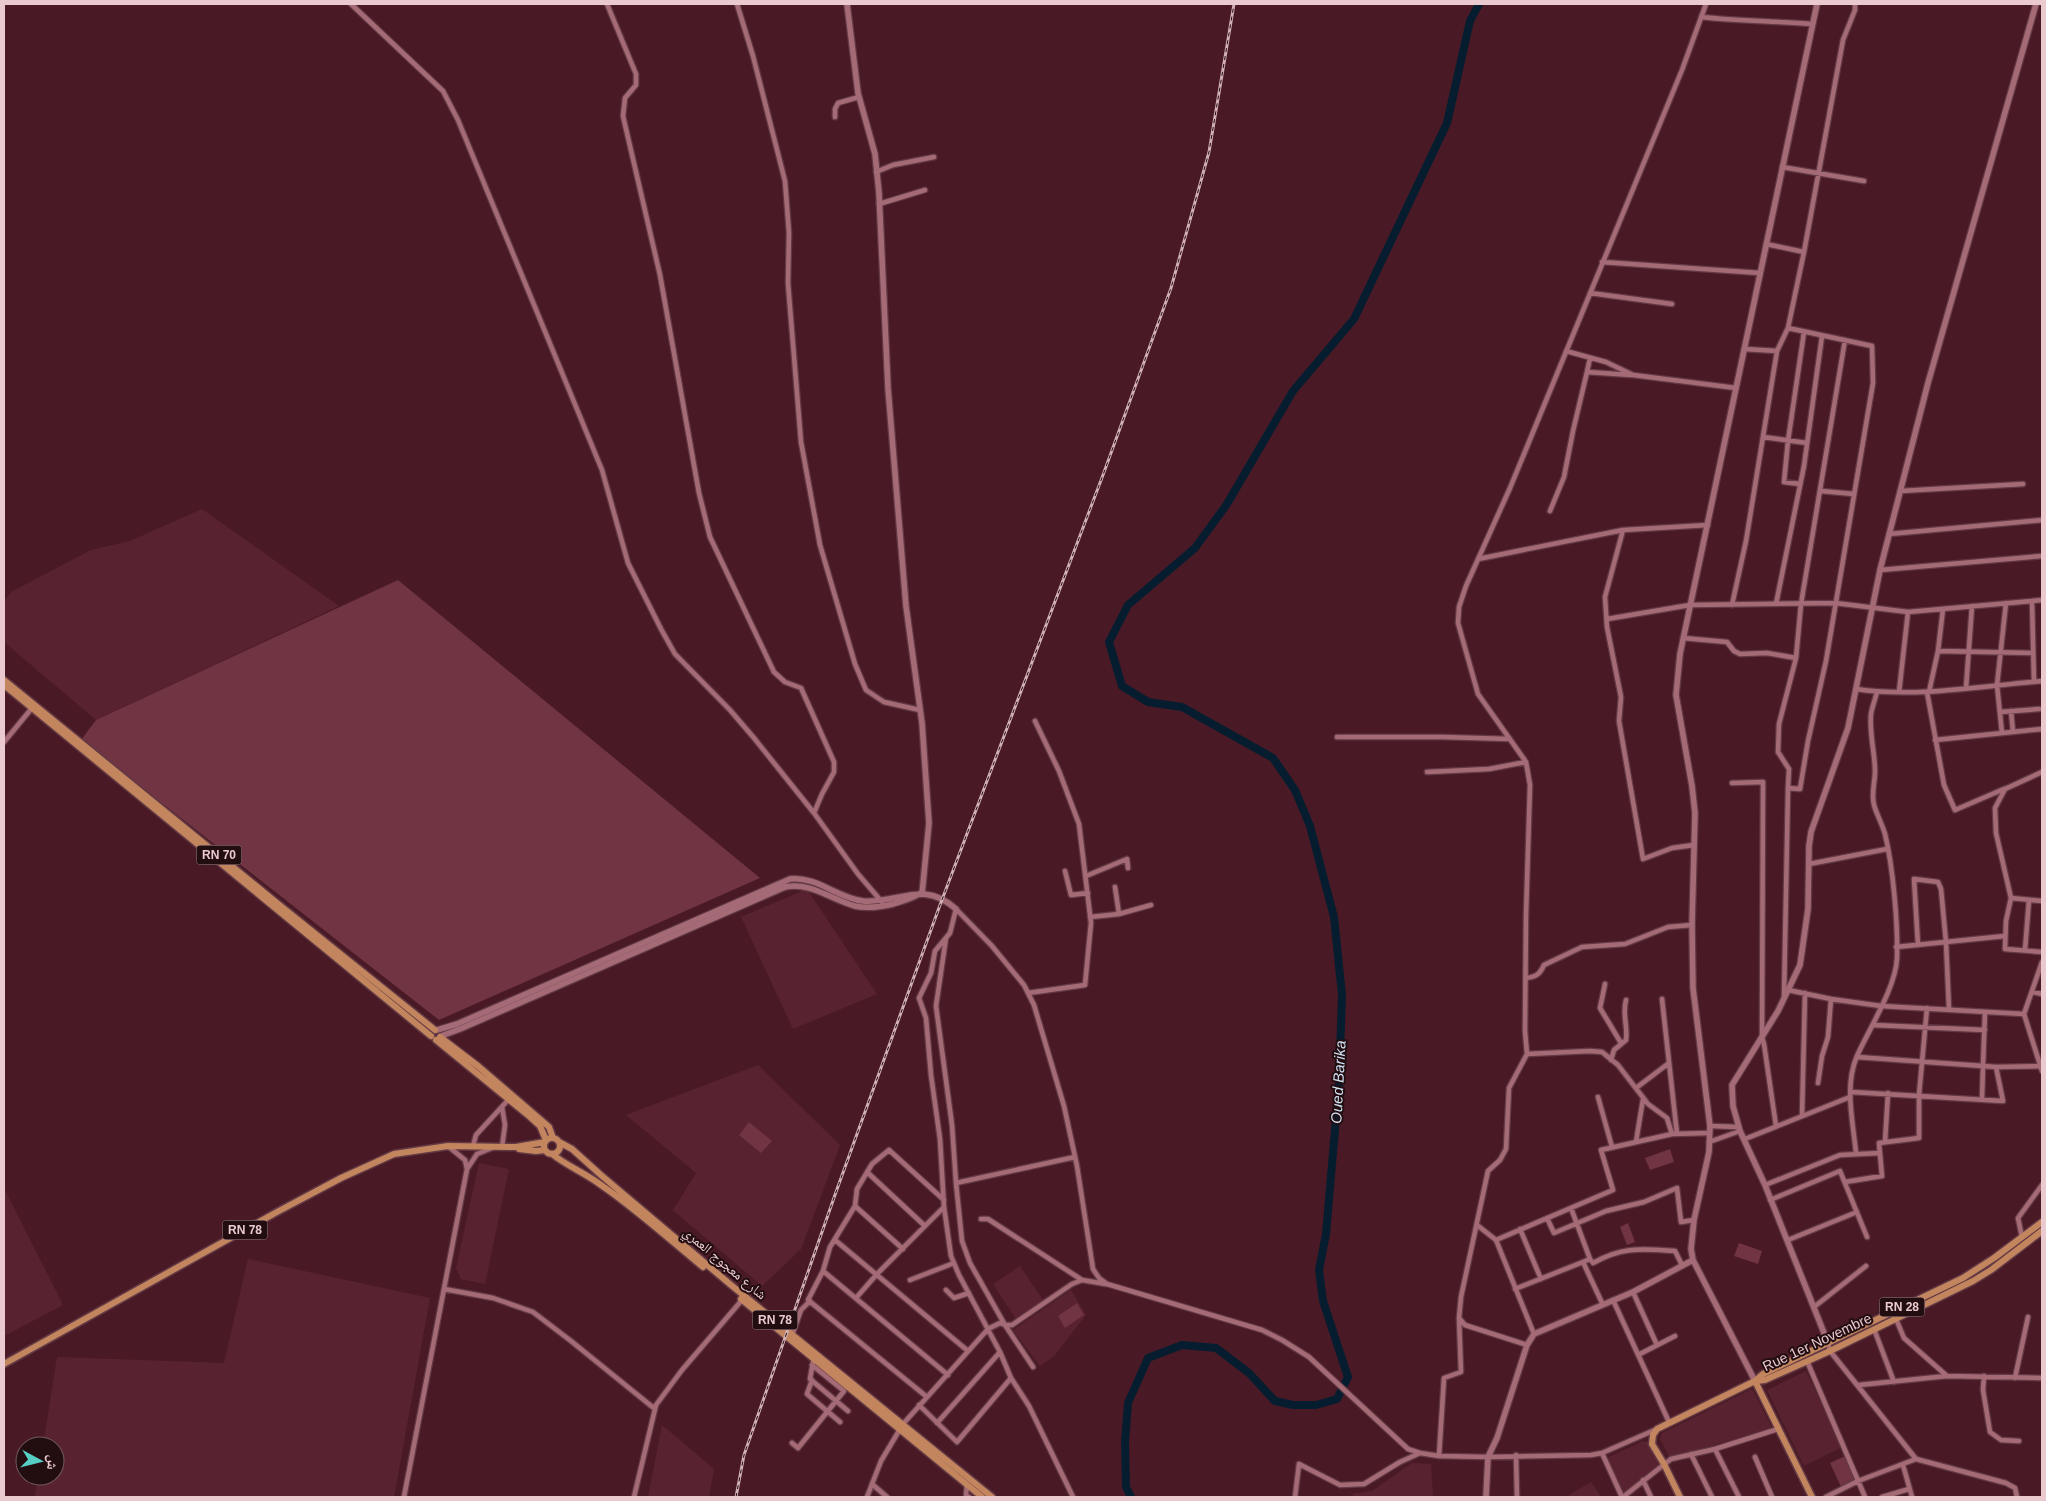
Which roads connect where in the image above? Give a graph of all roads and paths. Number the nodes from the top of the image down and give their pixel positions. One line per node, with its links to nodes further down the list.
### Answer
1 (351, 4): 104 (street)
2 (607, 4): 104 (street)
3 (737, 4): 86 (street)
4 (847, 4): 11 (street)
5 (1706, 4): 9 (street)
6 (1817, 4): 10 (street)
7 (1855, 4): 16 (street)
8 (2036, 4): 45 (street)
9 (1702, 17): 10 (street); 22 (street)
10 (1812, 24): 14 (street)
11 (859, 97): 12 (street); 15 (street)
12 (835, 117)
13 (934, 156): 15 (street)
14 (1782, 167): 16 (street); 20 (street)
15 (876, 172): 19 (street)
16 (1818, 174): 17 (street); 21 (street)
17 (1864, 181)
18 (925, 190): 19 (street)
19 (879, 204): 86 (street)
20 (1766, 244): 21 (street); 23 (street)
21 (1804, 252): 26 (street)
22 (1602, 262): 23 (street); 24 (street)
23 (1760, 273): 30 (street)
24 (1590, 292): 25 (street); 31 (street)
25 (1672, 304)
26 (1788, 328): 27 (street); 32 (street)
27 (1804, 332): 28 (street); 40 (street)
28 (1822, 336): 29 (street); 41 (street)
29 (1845, 340): 44 (street); 46 (street)
30 (1744, 349): 32 (street); 38 (street)
31 (1566, 351): 33 (street); 53 (street)
32 (1777, 351): 39 (street)
33 (1590, 358): 34 (street); 35 (street)
34 (1606, 362): 36 (street); 37 (street)
35 (1588, 372): 36 (street); 47 (street)
36 (1604, 373): 37 (street)
37 (1633, 375): 38 (street)
38 (1736, 388): 49 (street)
39 (1763, 437): 40 (street); 61 (street)
40 (1788, 441): 41 (street); 42 (street)
41 (1807, 443): 42 (street)
42 (1800, 484): 58 (street)
43 (2023, 484): 45 (street)
44 (1821, 491): 46 (street); 59 (street)
45 (1900, 491): 51 (street)
46 (1854, 494): 57 (street)
47 (1550, 511)
48 (2042, 520): 51 (street)
49 (1708, 524): 50 (street); 62 (street)
50 (1623, 530): 53 (street); 67 (street)
51 (1889, 534): 54 (street)
52 (2042, 556): 54 (street)
53 (1478, 559): 94 (street)
54 (1880, 570): 64 (street)
55 (2042, 600): 56 (street)
56 (2032, 601): 60 (street); 72 (street)
57 (1835, 603): 59 (street); 64 (street); 102 (street)
58 (1776, 604): 59 (street); 61 (street)
59 (1801, 604): 73 (street)
60 (2006, 604): 63 (street); 71 (street)
61 (1732, 605): 62 (street)
62 (1690, 606): 67 (street); 68 (street)
63 (1972, 606): 65 (street); 70 (street)
64 (1872, 607): 66 (street); 80 (street)
65 (1943, 609): 66 (street); 69 (street)
66 (1908, 612): 82 (street)
67 (1607, 619): 105 (street)
68 (1683, 638): 73 (street); 105 (street)
69 (1938, 651): 70 (street); 83 (street)
70 (1968, 652): 71 (street); 79 (street)
71 (2000, 653): 72 (street); 78 (street)
72 (2033, 654): 76 (street)
73 (1796, 658): 102 (street)
74 (4, 680): 98 (main road, RN 70)
75 (2042, 681): 76 (street)
76 (2034, 682): 78 (street)
77 (4, 685): 84 (main road, RN 70)
78 (1997, 685): 79 (street); 87 (street)
79 (1966, 688): 83 (street)
80 (1856, 689): 81 (street); 107 (street)
81 (1877, 692): 82 (street); 106 (street)
82 (1899, 692): 83 (street)
83 (1928, 692): 95 (street)
84 (32, 708): 96 (street); 98 (main road, RN 70)
85 (2039, 709): 88 (street)
86 (920, 710): 113 (street)
87 (2000, 712): 88 (street); 92 (street)
88 (2011, 712): 91 (street)
89 (1035, 721): 110 (street)
90 (2042, 729): 91 (street)
91 (2013, 732): 92 (street)
92 (2002, 733): 95 (street)
93 (1337, 737): 94 (street)
94 (1510, 740): 97 (street)
95 (1935, 740): 103 (street)
96 (4, 742)
97 (1526, 762): 99 (street); 131 (street)
98 (110, 770): 150 (main road, RN 70)
99 (1427, 772)
100 (2042, 772): 103 (street)
101 (1732, 783): 151 (street)
102 (1788, 788): 139 (street)
103 (2005, 789): 114 (street)
104 (814, 813): 117 (street)
105 (1694, 845): 122 (street)
106 (1887, 849): 107 (street); 127 (street)
107 (1809, 864): 133 (street)
108 (1128, 868): 110 (street)
109 (1065, 871): 112 (street)
110 (1086, 876): 112 (street)
111 (1115, 887): 120 (street)
112 (1088, 893): 121 (street)
113 (920, 894): 117 (street); 119 (street)
114 (2011, 898): 115 (street); 123 (street)
115 (2029, 900): 116 (street); 128 (street)
116 (2042, 901)
117 (882, 903): 150 (street)
118 (1151, 905): 120 (street)
119 (956, 909): 124 (street); 135 (street)
120 (1119, 914): 121 (street)
121 (1090, 918): 135 (street)
122 (1692, 925): 131 (street); 173 (street)
123 (2005, 936): 125 (street); 128 (street)
124 (946, 938): 195 (street); 199 (street)
125 (1946, 942): 126 (street); 126 (street); 144 (street)
126 (1918, 945): 127 (street)
127 (1896, 947): 142 (street)
128 (2025, 950): 129 (street)
129 (2042, 952)
130 (2042, 962): 134 (street)
131 (1526, 978): 153 (street)
132 (1605, 984): 152 (street)
133 (1788, 990): 136 (street); 139 (street)
134 (2033, 992): 137 (street); 146 (street)
135 (1028, 993): 192 (street)
136 (1805, 993): 140 (street); 172 (street)
137 (2042, 994)
138 (1662, 999): 157 (street)
139 (1784, 999): 151 (street)
140 (1832, 999): 142 (street); 161 (street)
141 (1626, 1000): 152 (street)
142 (1881, 1006): 143 (street); 147 (street)
143 (1927, 1008): 144 (street); 148 (street)
144 (1948, 1010): 145 (street)
145 (1985, 1012): 146 (street); 149 (street)
146 (2024, 1014): 160 (street)
147 (1873, 1025): 148 (street); 154 (street)
148 (1926, 1028): 149 (street); 156 (street)
149 (1985, 1030): 158 (street)
150 (437, 1034): 167 (main road, RN 70)
151 (1762, 1037): 174 (street); 175 (street)
152 (1621, 1043): 155 (street)
153 (1527, 1054): 155 (street); 210 (street)
154 (1857, 1056): 156 (street); 164 (street)
155 (1611, 1060): 162 (street)
156 (1924, 1060): 158 (street); 165 (street)
157 (1669, 1063): 162 (street); 177 (street)
158 (1983, 1066): 159 (street); 169 (street)
159 (1996, 1067): 160 (street); 169 (street)
160 (2041, 1069)
161 (1818, 1083)
162 (1636, 1088): 168 (street)
163 (1888, 1093): 164 (street); 165 (street); 182 (street)
164 (1850, 1094): 172 (street); 189 (street)
165 (1919, 1095): 169 (street); 182 (street)
166 (1598, 1097): 187 (street)
167 (510, 1098): 170 (street); 171 (main road, RN 70); 179 (main road, RN 70)
168 (1643, 1098): 177 (street); 180 (street)
169 (1982, 1099)
170 (502, 1107): 184 (street); 186 (street)
171 (529, 1116): 179 (main road, RN 78)
172 (1802, 1116): 174 (street)
173 (1710, 1126): 175 (street); 176 (street)
174 (1776, 1126): 178 (street)
175 (1739, 1129): 178 (street); 181 (street)
176 (1709, 1133): 177 (street); 181 (street)
177 (1674, 1134): 180 (street)
178 (1745, 1139): 197 (street)
179 (551, 1141): 186 (main road, RN 78); 188 (main road); 191 (main road); 249 (main road, شارع معجوج العمري / RN 78)
180 (1636, 1142): 187 (street)
181 (1709, 1142): 207 (street)
182 (1886, 1142): 190 (street)
183 (448, 1146): 184 (main road, RN 78); 193 (street); 261 (main road, RN 78)
184 (473, 1146): 185 (main road, RN 78)
185 (493, 1147): 186 (main road, RN 78); 193 (street)
186 (502, 1147): 188 (main road, RN 78)
187 (1612, 1147): 203 (street)
188 (545, 1150): 191 (main road, شارع معجوج العمري)
189 (1856, 1153): 190 (street); 197 (street)
190 (1880, 1153): 196 (street)
191 (552, 1154): 238 (main road, شارع معجوج العمري / RN 78)
192 (1075, 1157): 195 (street); 231 (street)
193 (467, 1169): 232 (street)
194 (867, 1172): 199 (street); 201 (street); 211 (street)
195 (956, 1182): 246 (street)
196 (1845, 1182): 200 (street); 204 (street)
197 (1765, 1185): 200 (street)
198 (2042, 1185): 215 (street)
199 (944, 1200): 202 (street)
200 (1770, 1200): 218 (street)
201 (855, 1206): 216 (street); 219 (street)
202 (944, 1207): 211 (street); 223 (street)
203 (1571, 1208): 205 (street); 209 (street)
204 (1857, 1212): 214 (street); 218 (street)
205 (1547, 1218): 209 (street); 212 (street)
206 (981, 1219): 230 (street)
207 (1694, 1220): 209 (street); 221 (street)
208 (2042, 1222): 215 (main road, RN 28)
209 (1576, 1224): 220 (street)
210 (1477, 1225): 217 (street); 244 (street)
211 (925, 1226): 219 (street)
212 (1520, 1230): 217 (street); 228 (street)
213 (2042, 1231): 245 (main road, Rue 1er Novembre / RN 28)
214 (1867, 1237)
215 (2022, 1237): 252 (main road, RN 28)
216 (835, 1240): 226 (street); 227 (street)
217 (1496, 1240): 233 (street)
218 (1788, 1240): 242 (street)
219 (902, 1249): 227 (street)
220 (1590, 1259): 222 (street); 224 (street)
221 (1692, 1260): 224 (street); 270 (street)
222 (1583, 1262): 228 (street); 241 (street)
223 (954, 1263): 229 (street); 236 (street)
224 (1682, 1265): 235 (street)
225 (1866, 1266): 242 (street)
226 (823, 1271): 237 (street); 240 (street)
227 (877, 1274): 237 (street); 255 (street)
228 (1540, 1279): 233 (street)
229 (910, 1280)
230 (1082, 1280): 231 (street); 246 (street)
231 (1107, 1284): 288 (street)
232 (444, 1289): 276 (street); 303 (street)
233 (1515, 1289): 250 (street)
234 (946, 1290): 236 (street)
235 (1633, 1292): 239 (street); 254 (street)
236 (969, 1293): 247 (street)
237 (856, 1298): 263 (street)
238 (742, 1300): 260 (main road, شارع معجوج العمري / RN 78); 276 (street)
239 (1613, 1300): 241 (street); 258 (street)
240 (810, 1301): 249 (street); 273 (street)
241 (1604, 1305): 250 (street)
242 (1814, 1307): 252 (street)
243 (2028, 1317): 267 (street)
244 (1459, 1318): 253 (street); 292 (street)
245 (1896, 1319): 248 (main road, Rue 1er Novembre / RN 28); 264 (street)
246 (1002, 1324): 247 (street); 262 (street)
247 (989, 1329): 255 (street); 257 (street)
248 (1874, 1329): 256 (main road, Rue 1er Novembre / RN 28); 271 (street)
249 (792, 1334): 282 (main road, شارع معجوج العمري / RN 78)
250 (1534, 1334): 253 (street)
251 (1675, 1336): 254 (street)
252 (1828, 1343): 256 (street); 270 (main road, RN 28)
253 (1527, 1344): 293 (street)
254 (1657, 1345): 258 (street)
255 (968, 1351): 263 (street)
256 (1830, 1351): 259 (main road, Rue 1er Novembre / RN 28); 272 (street)
257 (1000, 1352): 266 (street); 281 (street)
258 (1638, 1355): 280 (street)
259 (1807, 1361): 270 (main road, Rue 1er Novembre / RN 28); 299 (street)
260 (813, 1362): 269 (street); 274 (street); 282 (main road, شارع معجوج العمري / RN 78)
261 (4, 1364)
262 (1033, 1367)
263 (948, 1375): 273 (street)
264 (1947, 1376): 265 (street); 271 (street)
265 (1984, 1376): 267 (street); 285 (street)
266 (1011, 1378): 281 (street); 310 (street)
267 (2015, 1378): 268 (street)
268 (2042, 1378)
269 (812, 1380): 274 (street); 277 (street)
270 (1755, 1382): 280 (main road, RN 28); 284 (main road)
271 (1894, 1382): 272 (street)
272 (1859, 1385): 295 (street)
273 (926, 1397): 275 (street)
274 (836, 1401): 277 (street); 278 (street)
275 (919, 1406): 281 (street); 282 (street)
276 (655, 1409): 304 (street)
277 (828, 1411): 279 (street); 286 (street)
278 (848, 1411)
279 (840, 1422)
280 (1668, 1422): 283 (main road, RN 28)
281 (937, 1423)
282 (901, 1427): 300 (street); 301 (main road, شارع معجوج العمري / RN 78); 309 (main road, شارع معجوج العمري / RN 78)
283 (1657, 1429): 289 (street); 296 (main road)
284 (1778, 1429): 287 (street); 320 (main road)
285 (2019, 1441)
286 (792, 1443)
287 (1715, 1449): 290 (street); 318 (street)
288 (1420, 1453): 292 (street); 311 (street)
289 (1602, 1453): 291 (street); 314 (street)
290 (1691, 1454): 296 (street); 317 (street)
291 (1516, 1455): 293 (street); 313 (street)
292 (1438, 1456): 293 (street)
293 (1488, 1457): 312 (street)
294 (1755, 1457): 319 (street)
295 (1916, 1459): 297 (street); 325 (street)
296 (1664, 1464): 298 (street); 316 (main road)
297 (1903, 1465): 299 (street); 302 (street)
298 (1644, 1480): 314 (street); 315 (street)
299 (1858, 1480): 321 (street); 322 (street)
300 (872, 1484): 305 (street); 306 (street)
301 (967, 1484): 307 (street); 308 (main road, شارع معجوج العمري / RN 78)
302 (1909, 1489): 323 (street); 324 (street)
303 (404, 1497)
304 (634, 1497)
305 (867, 1497)
306 (887, 1497)
307 (969, 1497)
308 (982, 1497)
309 (992, 1497)
310 (1072, 1497)
311 (1295, 1497)
312 (1486, 1497)
313 (1517, 1497)
314 (1622, 1497)
315 (1651, 1497)
316 (1680, 1497)
317 (1712, 1497)
318 (1739, 1497)
319 (1772, 1497)
320 (1812, 1497)
321 (1826, 1497)
322 (1865, 1497)
323 (1882, 1497)
324 (1912, 1497)
325 (2017, 1497)

